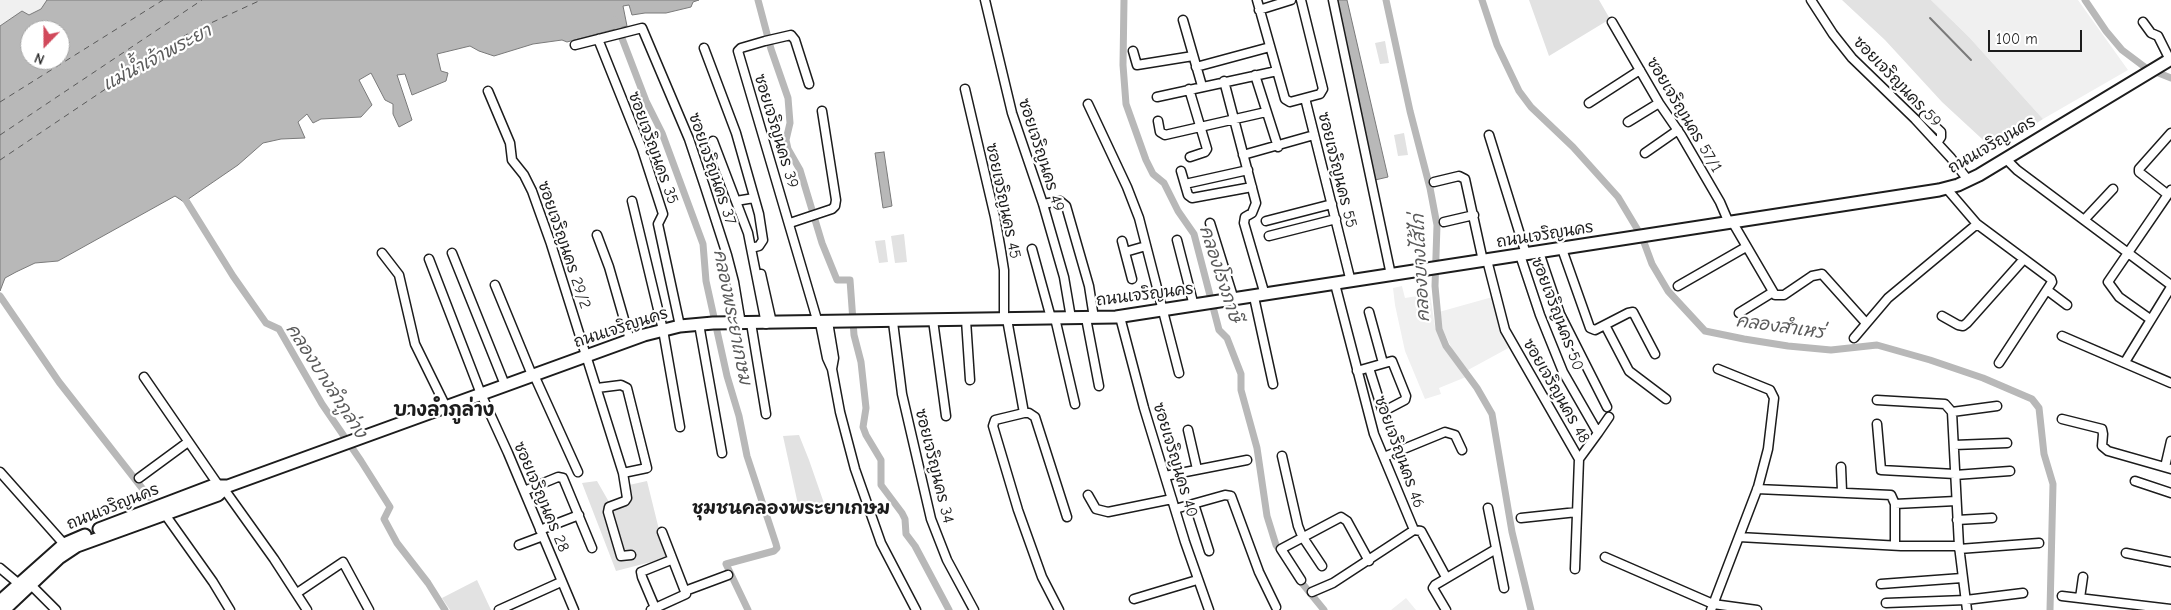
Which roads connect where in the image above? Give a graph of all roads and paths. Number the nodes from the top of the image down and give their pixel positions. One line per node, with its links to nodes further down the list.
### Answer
1 (985, 0): 65 (street, ซอยเจริญนคร 49)
2 (1256, 0): 7 (street, ซอยเจริญนคร 55)
3 (1291, 0): 7 (street)
4 (1301, 0): 31 (street)
5 (1333, 0): 94 (street)
6 (1811, 0): 47 (street, ซอยเจริญนคร 59)
7 (1259, 10): 13 (street, ซอยเจริญนคร 55)
8 (1183, 20): 16 (street)
9 (1612, 22): 20 (street, ซอยเจริญนคร 57/1)
10 (2143, 22): 17 (street)
11 (598, 39): 12 (street); 121 (street, ซอยเจริญนคร 37); 126 (street, ซอยเจริญนคร 35)
12 (575, 45)
13 (1270, 47): 19 (street); 21 (street, ซอยเจริญนคร 55)
14 (704, 48): 62 (street)
15 (1133, 51): 18 (street)
16 (1193, 56): 18 (street); 19 (street)
17 (2169, 60): 52 (main road, ถนนเจริญนคร)
18 (1137, 65): 22 (street)
19 (1196, 67): 26 (street)
20 (1640, 70): 32 (street); 33 (street, ซอยเจริญนคร 57/1)
21 (1277, 71): 23 (street); 31 (street, ซอยเจริญนคร 55)
22 (1138, 74)
23 (1255, 75): 24 (street); 36 (street)
24 (1224, 81): 26 (street); 38 (street)
25 (809, 84): 73 (street, ซอยเจริญนคร 39)
26 (1202, 86): 28 (street)
27 (964, 89): 115 (street, ซอยเจริญนคร 45)
28 (1190, 89): 30 (street); 41 (street)
29 (488, 91): 132 (street, ซอยเจริญนคร 29/2)
30 (1157, 97)
31 (1305, 98): 44 (street, ซอยเจริญนคร 55)
32 (1589, 103)
33 (1659, 103): 40 (street); 42 (street, ซอยเจริญนคร 57/1)
34 (1088, 104): 81 (street)
35 (822, 111): 73 (street)
36 (1266, 112): 38 (street); 48 (street)
37 (1924, 116): 47 (street)
38 (1234, 119): 41 (street); 50 (street)
39 (1158, 122): 41 (street)
40 (1628, 122)
41 (1200, 128): 51 (street)
42 (1678, 130): 49 (street); 74 (street, ซอยเจริญนคร 57/1)
43 (2171, 133): 61 (street)
44 (1314, 135): 48 (street); 66 (street, ซอยเจริญนคร 55)
45 (1488, 135): 90 (street, ซอยเจริญนคร 50)
46 (713, 141): 64 (street)
47 (1937, 143): 55 (street, ซอยเจริญนคร 59)
48 (1278, 147): 50 (street)
49 (1644, 153)
50 (1243, 155): 53 (street)
51 (1190, 157)
52 (2006, 159): 55 (main road, ถนนเจริญนคร); 69 (street)
53 (1248, 170): 57 (street); 58 (street)
54 (1181, 171): 57 (street)
55 (1968, 180): 59 (main road, ถนนเจริญนคร)
56 (1434, 182): 67 (street, ซอยเจริญนคร 48)
57 (1185, 184): 58 (street)
58 (1252, 187): 103 (street)
59 (1947, 189): 74 (main road, ถนนเจริญนคร); 75 (street)
60 (2113, 189): 69 (street)
61 (2169, 195): 89 (street)
62 (754, 198): 64 (street); 80 (street)
63 (632, 201): 127 (street)
64 (736, 201): 80 (street)
65 (1043, 204): 113 (street, ซอยเจริญนคร 49); 114 (street)
66 (1332, 204): 68 (street, ซอยเจริญนคร 55); 70 (street)
67 (1474, 215): 72 (street); 93 (street, ซอยเจริญนคร 48)
68 (1336, 219): 77 (street); 96 (street, ซอยเจริญนคร 55)
69 (2084, 220): 89 (street)
70 (1266, 221)
71 (1210, 222): 104 (street)
72 (1444, 222)
73 (790, 223): 119 (street, ซอยเจริญนคร 39)
74 (1731, 223): 82 (street, ซอยเจริญนคร 57/1); 84 (main road, ถนนเจริญนคร)
75 (1977, 224): 92 (street); 122 (street)
76 (597, 235): 130 (street)
77 (1269, 236)
78 (1177, 240): 106 (street)
79 (1122, 241): 85 (street)
80 (752, 246): 124 (street)
81 (1146, 246): 85 (street); 107 (street)
82 (1746, 247): 99 (street); 102 (street, ซอยเจริญนคร 57/1)
83 (1032, 249): 112 (street)
84 (1562, 249): 86 (main road, ถนนเจริญนคร); 125 (street)
85 (1125, 252): 95 (street)
86 (1539, 252): 90 (main road, ถนนเจริญนคร); 154 (street)
87 (382, 253): 153 (street)
88 (452, 253): 145 (street)
89 (2128, 253): 100 (street); 116 (street)
90 (1523, 254): 93 (main road, ถนนเจริญนคร); 164 (street, ซอยเจริญนคร 50)
91 (429, 259): 148 (street, ซอยเจริญนคร 28)
92 (2024, 259): 101 (street); 111 (street)
93 (1485, 260): 94 (main road, ถนนเจริญนคร); 173 (street, ซอยเจริญนคร 48)
94 (1391, 275): 96 (main road, ถนนเจริญนคร)
95 (1132, 279)
96 (1351, 282): 97 (main road, ถนนเจริญนคร)
97 (1335, 284): 103 (main road, ถนนเจริญนคร); 138 (street, ซอยเจริญนคร 46)
98 (495, 285): 140 (street)
99 (1678, 286)
100 (2171, 286): 116 (street)
101 (2047, 290): 105 (street); 135 (street)
102 (1773, 292): 109 (street); 122 (street)
103 (1259, 296): 104 (main road, ถนนเจริญนคร); 144 (street)
104 (1234, 300): 106 (main road, ถนนเจริญนคร)
105 (2067, 305)
106 (1194, 306): 107 (main road, ถนนเจริญนคร)
107 (1164, 311): 110 (main road, ถนนเจริญนคร); 139 (street)
108 (1369, 312): 134 (street)
109 (1738, 314)
110 (1120, 316): 114 (main road, ถนนเจริญนคร); 183 (street, ซอยเจริญนคร 40)
111 (1942, 316)
112 (1053, 318): 113 (main road, ถนนเจริญนคร); 115 (main road, ถนนเจริญนคร); 151 (street)
113 (1071, 318): 114 (main road, ถนนเจริญนคร)
114 (1090, 318): 146 (street)
115 (1006, 319): 118 (main road, ถนนเจริญนคร); 157 (street, ซอยเจริญนคร 45)
116 (2150, 319): 133 (street)
117 (933, 320): 118 (main road, ถนนเจริญนคร); 120 (main road, ถนนเจริญนคร); 158 (street)
118 (966, 320): 142 (street)
119 (822, 322): 120 (main road, ถนนเจริญนคร); 124 (main road, ถนนเจริญนคร); 260 (street, ซอยเจริญนคร 39)
120 (893, 322): 261 (street, ซอยเจริญนคร 34)
121 (746, 323): 123 (main road, ถนนเจริญนคร); 124 (main road, ถนนเจริญนคร); 156 (street, ซอยเจริญนคร 37)
122 (1866, 323): 129 (street)
123 (699, 324): 126 (main road, ถนนเจริญนคร); 170 (street)
124 (769, 324)
125 (1605, 325): 131 (street); 149 (street)
126 (680, 326): 127 (main road, ถนนเจริญนคร)
127 (664, 330): 130 (main road, ถนนเจริญนคร); 162 (street)
128 (2062, 336): 133 (street)
129 (1854, 338)
130 (630, 340): 132 (main road, ถนนเจริญนคร)
131 (1655, 354)
132 (586, 356): 140 (main road, ถนนเจริญนคร); 147 (street, ซอยเจริญนคร 29/2)
133 (2125, 362): 143 (street)
134 (1383, 363): 136 (street); 136 (street)
135 (1998, 364)
136 (1369, 368): 138 (street)
137 (1718, 369): 187 (street)
138 (1357, 371): 172 (street, ซอยเจริญนคร 46)
139 (1179, 373)
140 (533, 375): 145 (main road, ถนนเจริญนคร); 180 (street)
141 (144, 377): 166 (street)
142 (970, 380)
143 (2171, 382)
144 (1273, 384)
145 (505, 385): 148 (main road, ถนนเจริญนคร)
146 (1099, 386)
147 (597, 388): 181 (street, ซอยเจริญนคร 29/2); 181 (street)
148 (481, 394): 153 (main road, ถนนเจริญนคร); 188 (street, ซอยเจริญนคร 28)
149 (1666, 399)
150 (1877, 400): 155 (street)
151 (1074, 404)
152 (1997, 406): 155 (street)
153 (446, 407): 186 (main road, ถนนเจริญนคร)
154 (1607, 407)
155 (1952, 412): 168 (street)
156 (766, 414)
157 (1024, 414): 201 (street); 262 (street)
158 (946, 416)
159 (1609, 417): 164 (street)
160 (2062, 418): 176 (street)
161 (1877, 424): 182 (street)
162 (680, 427)
163 (1188, 430): 177 (street)
164 (1598, 433): 173 (street)
165 (2171, 441): 176 (street)
166 (188, 442): 184 (street); 186 (street)
167 (2007, 443): 168 (street)
168 (1954, 445): 182 (street)
169 (1462, 450): 172 (street)
170 (722, 453)
171 (1282, 456): 208 (street)
172 (1384, 456): 205 (street, ซอยเจริญนคร 46)
173 (1579, 459): 198 (street, ซอยเจริญนคร 48)
174 (1247, 460): 177 (street)
175 (1841, 467): 189 (street)
176 (2168, 468)
177 (1197, 469): 183 (street)
178 (2010, 471): 182 (street)
179 (0, 472): 211 (street)
180 (578, 472)
181 (623, 473): 219 (street, ซอยเจริญนคร 29/2)
182 (1955, 474): 193 (street)
183 (1166, 476): 192 (street, ซอยเจริญนคร 40)
184 (139, 478)
185 (2135, 481): 190 (street)
186 (224, 487): 199 (main road, ถนนเจริญนคร); 211 (main road, ถนนเจริญนคร); 241 (street)
187 (1757, 489): 189 (street); 209 (street)
188 (524, 491): 200 (street); 207 (street, ซอยเจริญนคร 28)
189 (1842, 491): 195 (street)
190 (2171, 493)
191 (1088, 495): 192 (street)
192 (1172, 499): 197 (street, ซอยเจริญนคร 40)
193 (1956, 501): 195 (street); 204 (street)
194 (1194, 504): 197 (street); 217 (street); 249 (street)
195 (1895, 504): 213 (street)
196 (1488, 508): 216 (street)
197 (1175, 509): 233 (street, ซอยเจริญนคร 40)
198 (1577, 512): 202 (street); 228 (street, ซอยเจริญนคร 48)
199 (164, 513): 236 (main road, ถนนเจริญนคร); 255 (street)
200 (579, 515): 207 (street); 215 (street)
201 (1067, 516)
202 (1521, 518)
203 (1992, 518): 204 (street)
204 (1957, 520): 214 (street)
205 (1414, 530): 223 (street); 231 (street, ซอยเจริญนคร 46)
206 (662, 532): 222 (street)
207 (541, 533): 212 (street); 235 (street, ซอยเจริญนคร 28)
208 (1302, 536): 223 (street); 226 (street); 234 (street)
209 (1738, 537): 213 (street); 250 (street)
210 (2039, 543): 214 (street)
211 (64, 544): 236 (main road, ถนนเจริญนคร)
212 (519, 545)
213 (1895, 545): 214 (street)
214 (1959, 547): 232 (street)
215 (592, 548)
216 (1496, 549): 231 (street); 238 (street)
217 (1209, 551)
218 (2126, 553): 225 (street)
219 (631, 555)
220 (351, 557): 224 (street)
221 (1605, 557): 250 (street)
222 (671, 560): 239 (street); 251 (street)
223 (1369, 561): 240 (street)
224 (343, 562): 241 (street); 257 (street)
225 (2171, 562)
226 (1322, 566)
227 (0, 568): 236 (street)
228 (1575, 569)
229 (728, 575): 239 (street)
230 (2083, 576): 244 (street)
231 (1446, 577): 264 (street)
232 (1962, 578): 237 (street); 246 (street)
233 (1197, 580): 245 (street); 263 (street, ซอยเจริญนคร 40)
234 (1302, 580)
235 (561, 582): 258 (street); 259 (street, ซอยเจริญนคร 28)
236 (25, 584): 247 (main road, ถนนเจริญนคร); 253 (main road, ถนนเจริญนคร); 254 (street)
237 (1881, 584)
238 (1504, 588)
239 (685, 591): 251 (street)
240 (1312, 592)
241 (297, 593): 256 (street)
242 (2023, 593): 246 (street)
243 (2062, 596): 244 (street)
244 (2080, 598): 252 (street)
245 (1134, 599)
246 (1966, 600): 248 (street); 266 (street)
247 (0, 601)
248 (1886, 603)
249 (1276, 607)
250 (1712, 607): 265 (street)
251 (654, 609)
252 (2171, 609)
253 (4, 610)
254 (56, 610)
255 (230, 610)
256 (307, 610)
257 (369, 610)
258 (499, 610)
259 (574, 610)
260 (916, 610)
261 (974, 610)
262 (1059, 610)
263 (1209, 610)
264 (1446, 610)
265 (1757, 610)
266 (1967, 610)

